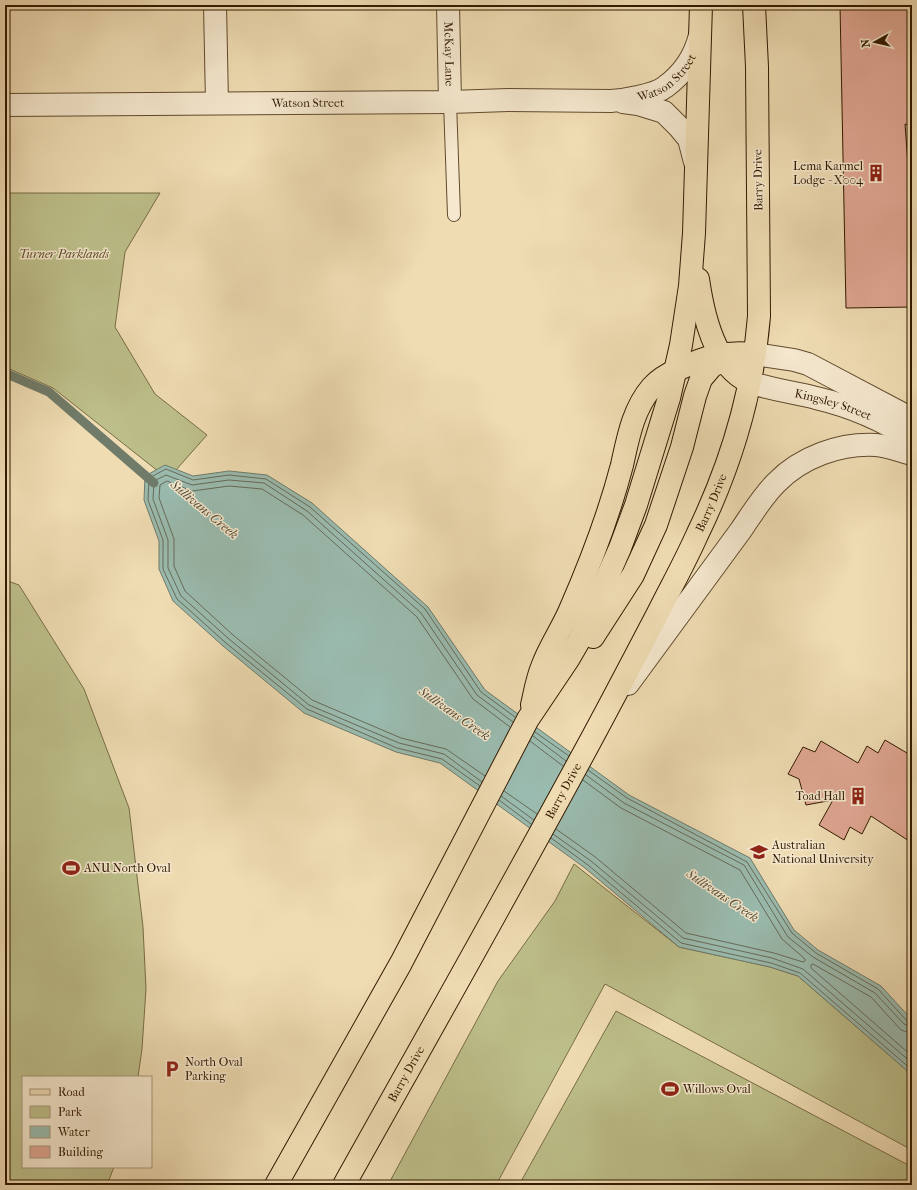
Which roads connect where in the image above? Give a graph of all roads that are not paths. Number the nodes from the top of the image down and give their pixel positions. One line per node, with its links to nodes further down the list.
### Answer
1 (215, 5): 8 (street)
2 (448, 5): 7 (street, McKay Lane)
3 (701, 5): 5 (main road)
4 (754, 5): 13 (main road, Barry Drive)
5 (701, 29): 6 (street, Watson Street); 10 (main road)
6 (612, 101): 7 (street, Watson Street); 10 (street, Watson Street)
7 (450, 102): 8 (street, Watson Street); 11 (lane)
8 (217, 103): 9 (street, Watson Street)
9 (5, 105)
10 (696, 166): 12 (main road)
11 (454, 215)
12 (694, 233): 14 (main road); 15 (main road)
13 (755, 354): 14 (main road); 16 (main road, Barry Drive); 17 (street, Kingsley Street)
14 (722, 357): 15 (main road); 16 (main road); 21 (main road)
15 (676, 370): 21 (main road)
16 (749, 382): 18 (street, Kingsley Street); 20 (main road, Barry Drive)
17 (912, 419)
18 (912, 439)
19 (912, 454): 20 (street)
20 (604, 718): 23 (main road, Barry Drive)
21 (528, 719): 22 (main road)
22 (276, 1185)
23 (344, 1185)

